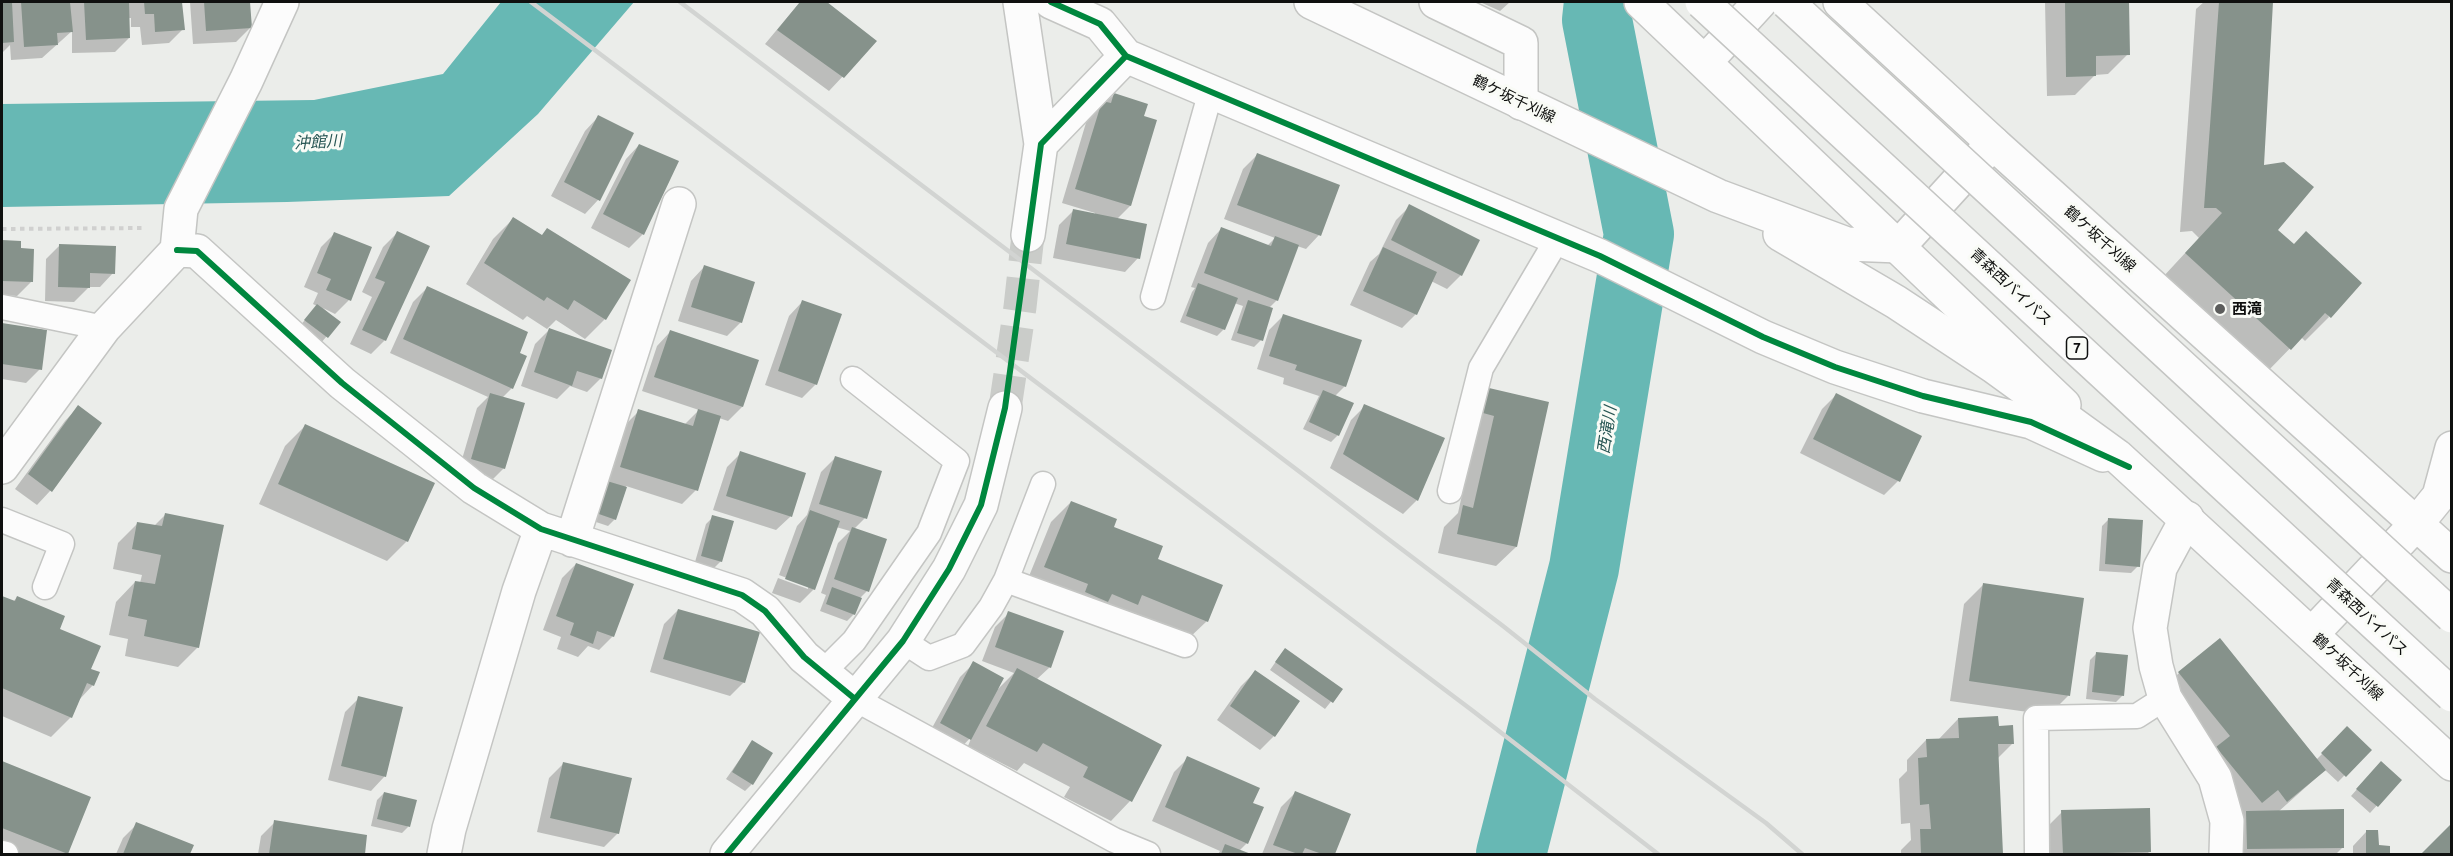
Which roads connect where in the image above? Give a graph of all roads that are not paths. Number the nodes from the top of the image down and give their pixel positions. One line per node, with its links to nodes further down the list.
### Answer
1 (282, 2): 19 (main road)
2 (1020, 2): 16 (main road)
3 (1051, 2): 11 (main road)
4 (1311, 2): 14 (main road, 鶴ケ坂千刈線)
5 (1436, 2): 14 (main road)
6 (1641, 2): 12 (main road)
7 (1702, 2): 46 (main road, 青森西バイパス / 7, bridge)
8 (1760, 2): 12 (main road)
9 (1787, 2): 41 (main road, bridge)
10 (1840, 2): 15 (main road, 鶴ケ坂千刈線)
11 (1126, 56): 13 (main road); 16 (main road)
12 (1705, 62): 22 (main road)
13 (1211, 91): 21 (main road); 23 (lane)
14 (1521, 103): 17 (main road, 鶴ケ坂千刈線)
15 (1993, 143): 22 (main road); 35 (main road, 鶴ケ坂千刈線)
16 (1041, 144): 20 (main road)
17 (1706, 191): 22 (main road, 鶴ケ坂千刈線); 29 (main road, 鶴ケ坂千刈線)
18 (679, 204): 37 (main road)
19 (179, 229): 25 (main road); 36 (main road)
20 (1028, 235)
21 (1558, 238): 29 (main road); 32 (lane)
22 (1899, 246): 29 (main road)
23 (1152, 297)
24 (2, 308): 25 (lane)
25 (104, 328): 30 (main road)
26 (853, 379): 45 (lane)
27 (1005, 408): 43 (main road)
28 (2451, 448): 35 (main road)
29 (2123, 461): 33 (main road, 鶴ケ坂千刈線)
30 (2, 467)
31 (1043, 484): 39 (lane)
32 (1450, 491)
33 (2187, 518): 42 (main road, 鶴ケ坂千刈線); 47 (main road)
34 (2, 520): 40 (lane)
35 (2417, 523): 38 (main road, 鶴ケ坂千刈線); 42 (main road)
36 (541, 529): 37 (main road); 52 (main road)
37 (572, 540): 45 (main road)
38 (2451, 556)
39 (1006, 580): 43 (lane); 44 (lane)
40 (45, 586)
41 (2451, 616)
42 (2312, 634): 49 (main road, 鶴ケ坂千刈線)
43 (903, 640): 48 (main road)
44 (1185, 645)
45 (823, 672): 48 (main road)
46 (2451, 695)
47 (2165, 698): 55 (lane); 56 (main road)
48 (855, 699): 53 (main road); 54 (lane)
49 (2451, 764)
50 (2, 853): 51 (lane)
51 (6, 855)
52 (444, 855)
53 (727, 855)
54 (1149, 855)
55 (2037, 855)
56 (2226, 855)

